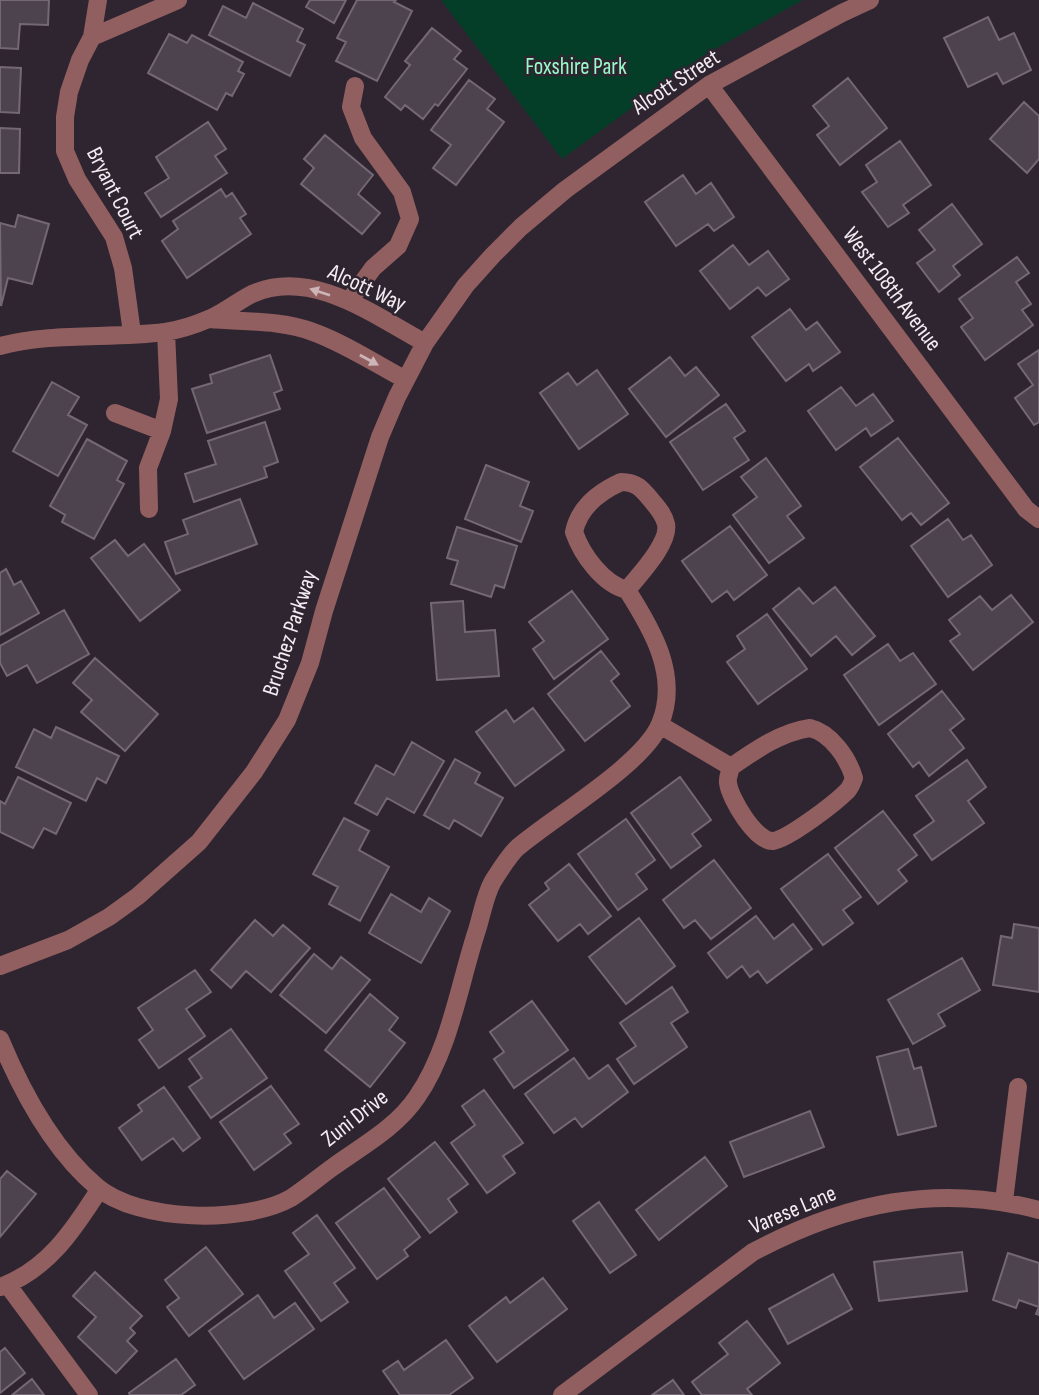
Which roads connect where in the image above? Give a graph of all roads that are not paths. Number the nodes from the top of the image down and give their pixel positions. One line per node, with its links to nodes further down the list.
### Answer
1 (98, 0): 4 (street, Bryant Court)
2 (178, 0): 4 (street)
3 (870, 0): 5 (street, Alcott Street)
4 (92, 37): 11 (street, Bryant Court)
5 (709, 85): 7 (street, Alcott Street); 18 (street, West 108th Avenue)
6 (355, 86): 8 (street)
7 (521, 227): 12 (street, Bruchez Parkway)
8 (349, 301): 9 (street, Alcott Way, one-way to 9); 12 (street, Alcott Way)
9 (210, 318): 10 (street, Alcott Way); 14 (street, Alcott Way, one-way to 14)
10 (166, 331): 11 (street, Alcott Way); 16 (street)
11 (132, 333): 13 (street, Alcott Way)
12 (425, 343): 14 (street, Bruchez Parkway)
13 (0, 346)
14 (406, 380): 22 (street, Bruchez Parkway)
15 (115, 412): 16 (street)
16 (162, 431): 17 (street)
17 (149, 509)
18 (1039, 519)
19 (627, 590): 19 (street, Zuni Drive); 20 (street, Zuni Drive)
20 (660, 725): 21 (street); 25 (street, Zuni Drive)
21 (731, 767): 21 (street)
22 (0, 965)
23 (0, 1039): 25 (street, Zuni Drive)
24 (1018, 1087): 26 (street)
25 (99, 1190): 28 (street)
26 (1003, 1201): 27 (street, Varese Lane); 30 (street, Varese Lane)
27 (1039, 1210)
28 (3, 1286): 29 (street)
29 (89, 1395)
30 (562, 1395)

